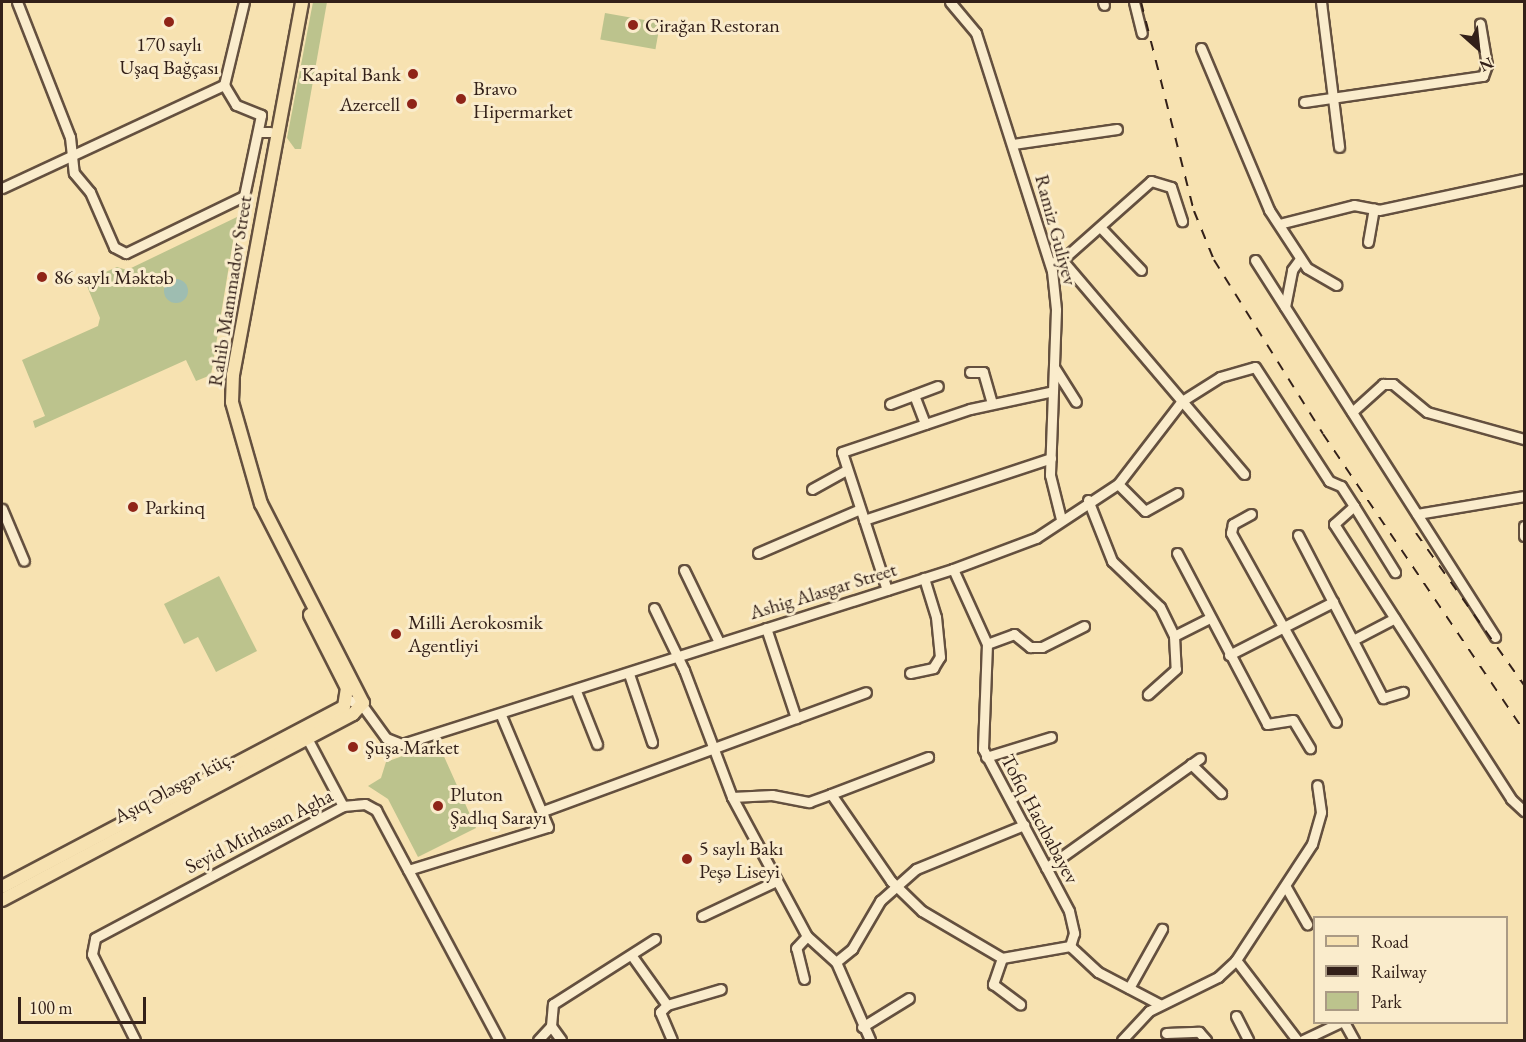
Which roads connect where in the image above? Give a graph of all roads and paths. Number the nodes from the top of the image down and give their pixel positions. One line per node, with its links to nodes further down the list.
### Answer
1 (17, 2): 18 (street)
2 (244, 2): 11 (street)
3 (296, 2): 15 (main road, Rahib Mammadov Street)
4 (302, 2): 35 (main road, Rahib Mammadov Street)
5 (950, 2): 16 (street, Ramiz Guliyev)
6 (1134, 2): 9 (street)
7 (1321, 2): 12 (street)
8 (1480, 24): 12 (street)
9 (1142, 33)
10 (1202, 48): 23 (street)
11 (224, 85): 15 (street); 18 (street)
12 (1332, 99): 13 (street); 17 (street)
13 (1304, 102)
14 (1117, 129): 16 (street)
15 (264, 132): 18 (street); 35 (main road, Rahib Mammadov Street)
16 (1013, 144): 29 (street, Ramiz Guliyev)
17 (1340, 147)
18 (72, 156): 20 (street)
19 (1524, 179): 21 (street)
20 (2, 188)
21 (1374, 209): 23 (street); 25 (street)
22 (1182, 222): 24 (street)
23 (1279, 224): 26 (street)
24 (1101, 228): 27 (street); 30 (street)
25 (1368, 242)
26 (1300, 259): 31 (street); 32 (street)
27 (1062, 260): 29 (street); 39 (street)
28 (1255, 260): 32 (street)
29 (1050, 263): 33 (street, Ramiz Guliyev)
30 (1141, 270)
31 (1337, 285)
32 (1285, 307): 43 (street)
33 (1054, 367): 37 (street, Ramiz Guliyev); 40 (street)
34 (970, 372): 42 (street)
35 (228, 386): 57 (main road, Rahib Mammadov Street)
36 (938, 386): 38 (street)
37 (1053, 391): 42 (street); 46 (street, Ramiz Guliyev)
38 (914, 395): 41 (street); 44 (street)
39 (1182, 401): 48 (street); 49 (street, Ashig Alasgar Street); 54 (street, Ashig Alasgar Street)
40 (1076, 402)
41 (890, 404)
42 (992, 404): 44 (street)
43 (1352, 412): 45 (street); 59 (street)
44 (925, 424): 47 (street)
45 (1524, 439)
46 (1051, 458): 60 (street, Ramiz Guliyev); 61 (street)
47 (845, 471): 50 (street); 55 (street)
48 (1244, 474)
49 (1118, 484): 51 (street); 53 (street, Ashig Alasgar Street)
50 (812, 489)
51 (1177, 494)
52 (1524, 496): 59 (street)
53 (1088, 500): 60 (street, Ashig Alasgar Street); 80 (street)
54 (1354, 506): 70 (street); 76 (street)
55 (860, 509): 61 (street); 66 (street)
56 (2, 510): 67 (street)
57 (261, 513): 93 (main road, Rahib Mammadov Street); 94 (main road, Rahib Mammadov Street)
58 (1251, 514): 78 (street)
59 (1417, 514): 81 (street)
60 (1061, 519): 68 (street, Ashig Alasgar Street)
61 (864, 520): 72 (street)
62 (1524, 526): 64 (street)
63 (1298, 536): 73 (street)
64 (1524, 536)
65 (1177, 553): 75 (street)
66 (758, 554)
67 (24, 561)
68 (953, 569): 71 (street, Ashig Alasgar Street); 84 (street, Tofiq Hacıbabayev)
69 (684, 570): 83 (street)
70 (1395, 572)
71 (924, 578): 72 (street, Ashig Alasgar Street); 87 (street)
72 (887, 590): 79 (street, Ashig Alasgar Street)
73 (1333, 602): 78 (street); 82 (street)
74 (654, 608): 86 (street)
75 (1210, 618): 80 (street); 85 (street)
76 (1395, 618): 82 (street); 112 (street)
77 (1084, 626): 84 (street)
78 (1284, 627): 85 (street); 97 (street)
79 (766, 628): 83 (street, Ashig Alasgar Street); 96 (street)
80 (1174, 636): 92 (street)
81 (1495, 637)
82 (1353, 640): 91 (street)
83 (719, 642): 86 (street, Ashig Alasgar Street)
84 (987, 644): 105 (street, Tofiq Hacıbabayev)
85 (1229, 655): 102 (street)
86 (678, 658): 88 (street, Ashig Alasgar Street); 103 (street)
87 (909, 673)
88 (629, 674): 89 (street, Ashig Alasgar Street); 100 (street)
89 (576, 690): 95 (street, Ashig Alasgar Street); 101 (street)
90 (867, 692): 96 (street)
91 (1403, 692)
92 (1148, 694)
93 (348, 702): 94 (street); 98 (main road, Aşıq Ələsgər küç.)
94 (362, 705): 95 (street, Ashig Alasgar Street); 98 (main road, Aşıq Ələsgər küç.)
95 (501, 715): 111 (street)
96 (796, 718): 103 (street)
97 (1336, 722)
98 (305, 734): 110 (street); 118 (main road, Aşıq Ələsgər küç.); 120 (main road, Aşıq Ələsgər küç.)
99 (1051, 737): 105 (street)
100 (652, 742)
101 (597, 744)
102 (1310, 748)
103 (712, 753): 109 (street); 111 (street)
104 (928, 757): 108 (street)
105 (986, 757): 113 (street, Tofiq Hacıbabayev)
106 (1317, 785): 119 (street)
107 (1221, 793): 114 (street)
108 (831, 794): 109 (street); 117 (street)
109 (732, 797): 116 (street)
110 (343, 806): 115 (street, Seyid Mirhasan Agha); 145 (street, Seyid Mirhasan Agha)
111 (543, 811): 115 (street)
112 (1524, 811)
113 (1024, 825): 114 (street, Tofiq Hacıbabayev); 117 (street)
114 (1046, 868): 126 (street, Tofiq Hacıbabayev)
115 (408, 870): 146 (street, Seyid Mirhasan Agha)
116 (774, 882): 121 (street); 124 (street)
117 (895, 886): 128 (street); 130 (street)
118 (2, 887)
119 (1286, 888): 122 (street); 129 (street)
120 (2, 900)
121 (702, 916)
122 (1307, 924)
123 (1162, 929): 132 (street)
124 (807, 936): 130 (street); 131 (street)
125 (655, 939): 127 (street)
126 (1070, 946): 128 (street); 132 (street)
127 (632, 956): 137 (street); 141 (street)
128 (1002, 958): 135 (street)
129 (1236, 960): 136 (street); 153 (street)
130 (836, 962): 142 (street)
131 (804, 979)
132 (1130, 988): 136 (street)
133 (721, 989): 137 (street)
134 (909, 998): 142 (street)
135 (1020, 1004)
136 (1160, 1004): 150 (street)
137 (667, 1005): 144 (street)
138 (1236, 1016): 152 (street)
139 (1341, 1024): 154 (street)
140 (1344, 1024): 155 (street)
141 (551, 1026): 147 (street); 148 (street)
142 (862, 1027): 149 (street)
143 (1166, 1033): 151 (street)
144 (672, 1040)
145 (135, 1041)
146 (499, 1041)
147 (538, 1041)
148 (561, 1041)
149 (870, 1041)
150 (1122, 1041)
151 (1206, 1041)
152 (1248, 1041)
153 (1297, 1041)
154 (1303, 1041)
155 (1354, 1041)

